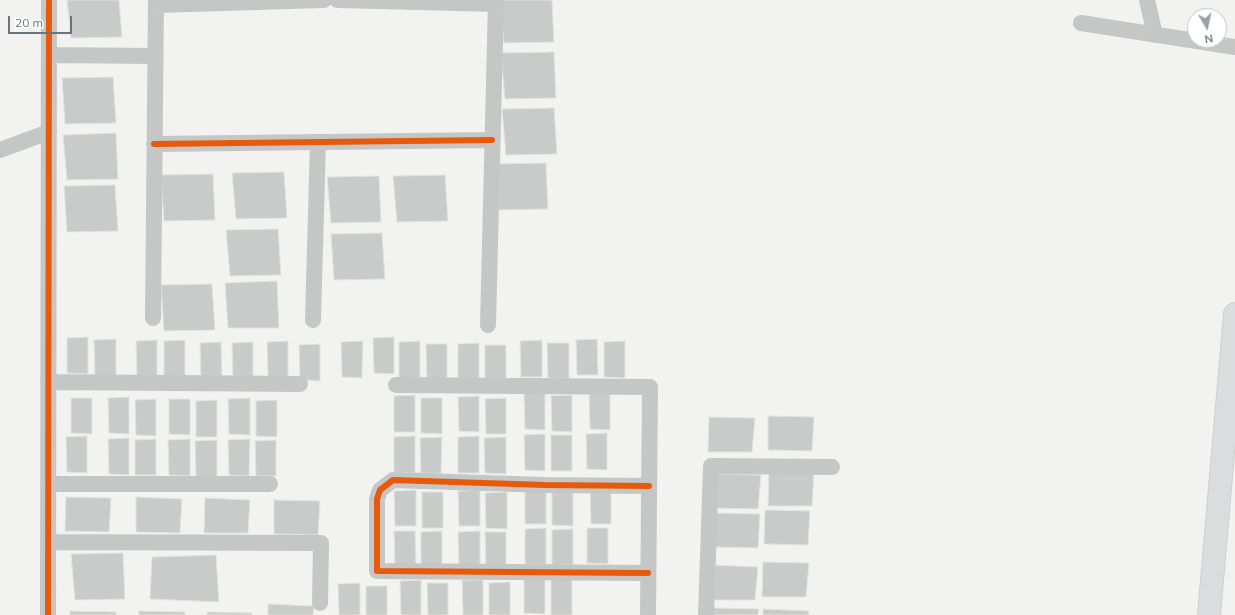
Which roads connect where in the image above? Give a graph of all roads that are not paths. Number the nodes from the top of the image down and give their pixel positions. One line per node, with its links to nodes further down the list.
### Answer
1 (49, 0): 10 (street)
2 (324, 0): 5 (street)
3 (337, 0): 6 (street)
4 (1147, 0): 8 (street)
5 (156, 2): 11 (street)
6 (496, 2): 13 (street)
7 (1081, 23): 8 (street)
8 (1155, 35): 9 (street)
9 (1235, 47)
10 (48, 55): 11 (street); 12 (street)
11 (155, 56): 15 (street)
12 (48, 132): 16 (street); 21 (street)
13 (492, 140): 14 (street); 20 (street)
14 (318, 142): 15 (street); 19 (street)
15 (154, 144): 18 (street)
16 (0, 150)
17 (1235, 314): 34 (main road)
18 (153, 318)
19 (313, 320)
20 (488, 325)
21 (48, 382): 22 (street); 25 (street)
22 (300, 384)
23 (396, 385): 27 (street)
24 (832, 467): 33 (street)
25 (48, 484): 26 (street); 28 (street)
26 (270, 484)
27 (649, 486): 29 (street); 29 (street)
28 (48, 542): 30 (street); 31 (street)
29 (648, 573): 32 (street)
30 (320, 603)
31 (48, 615)
32 (648, 615)
33 (706, 615)
34 (1209, 615)

